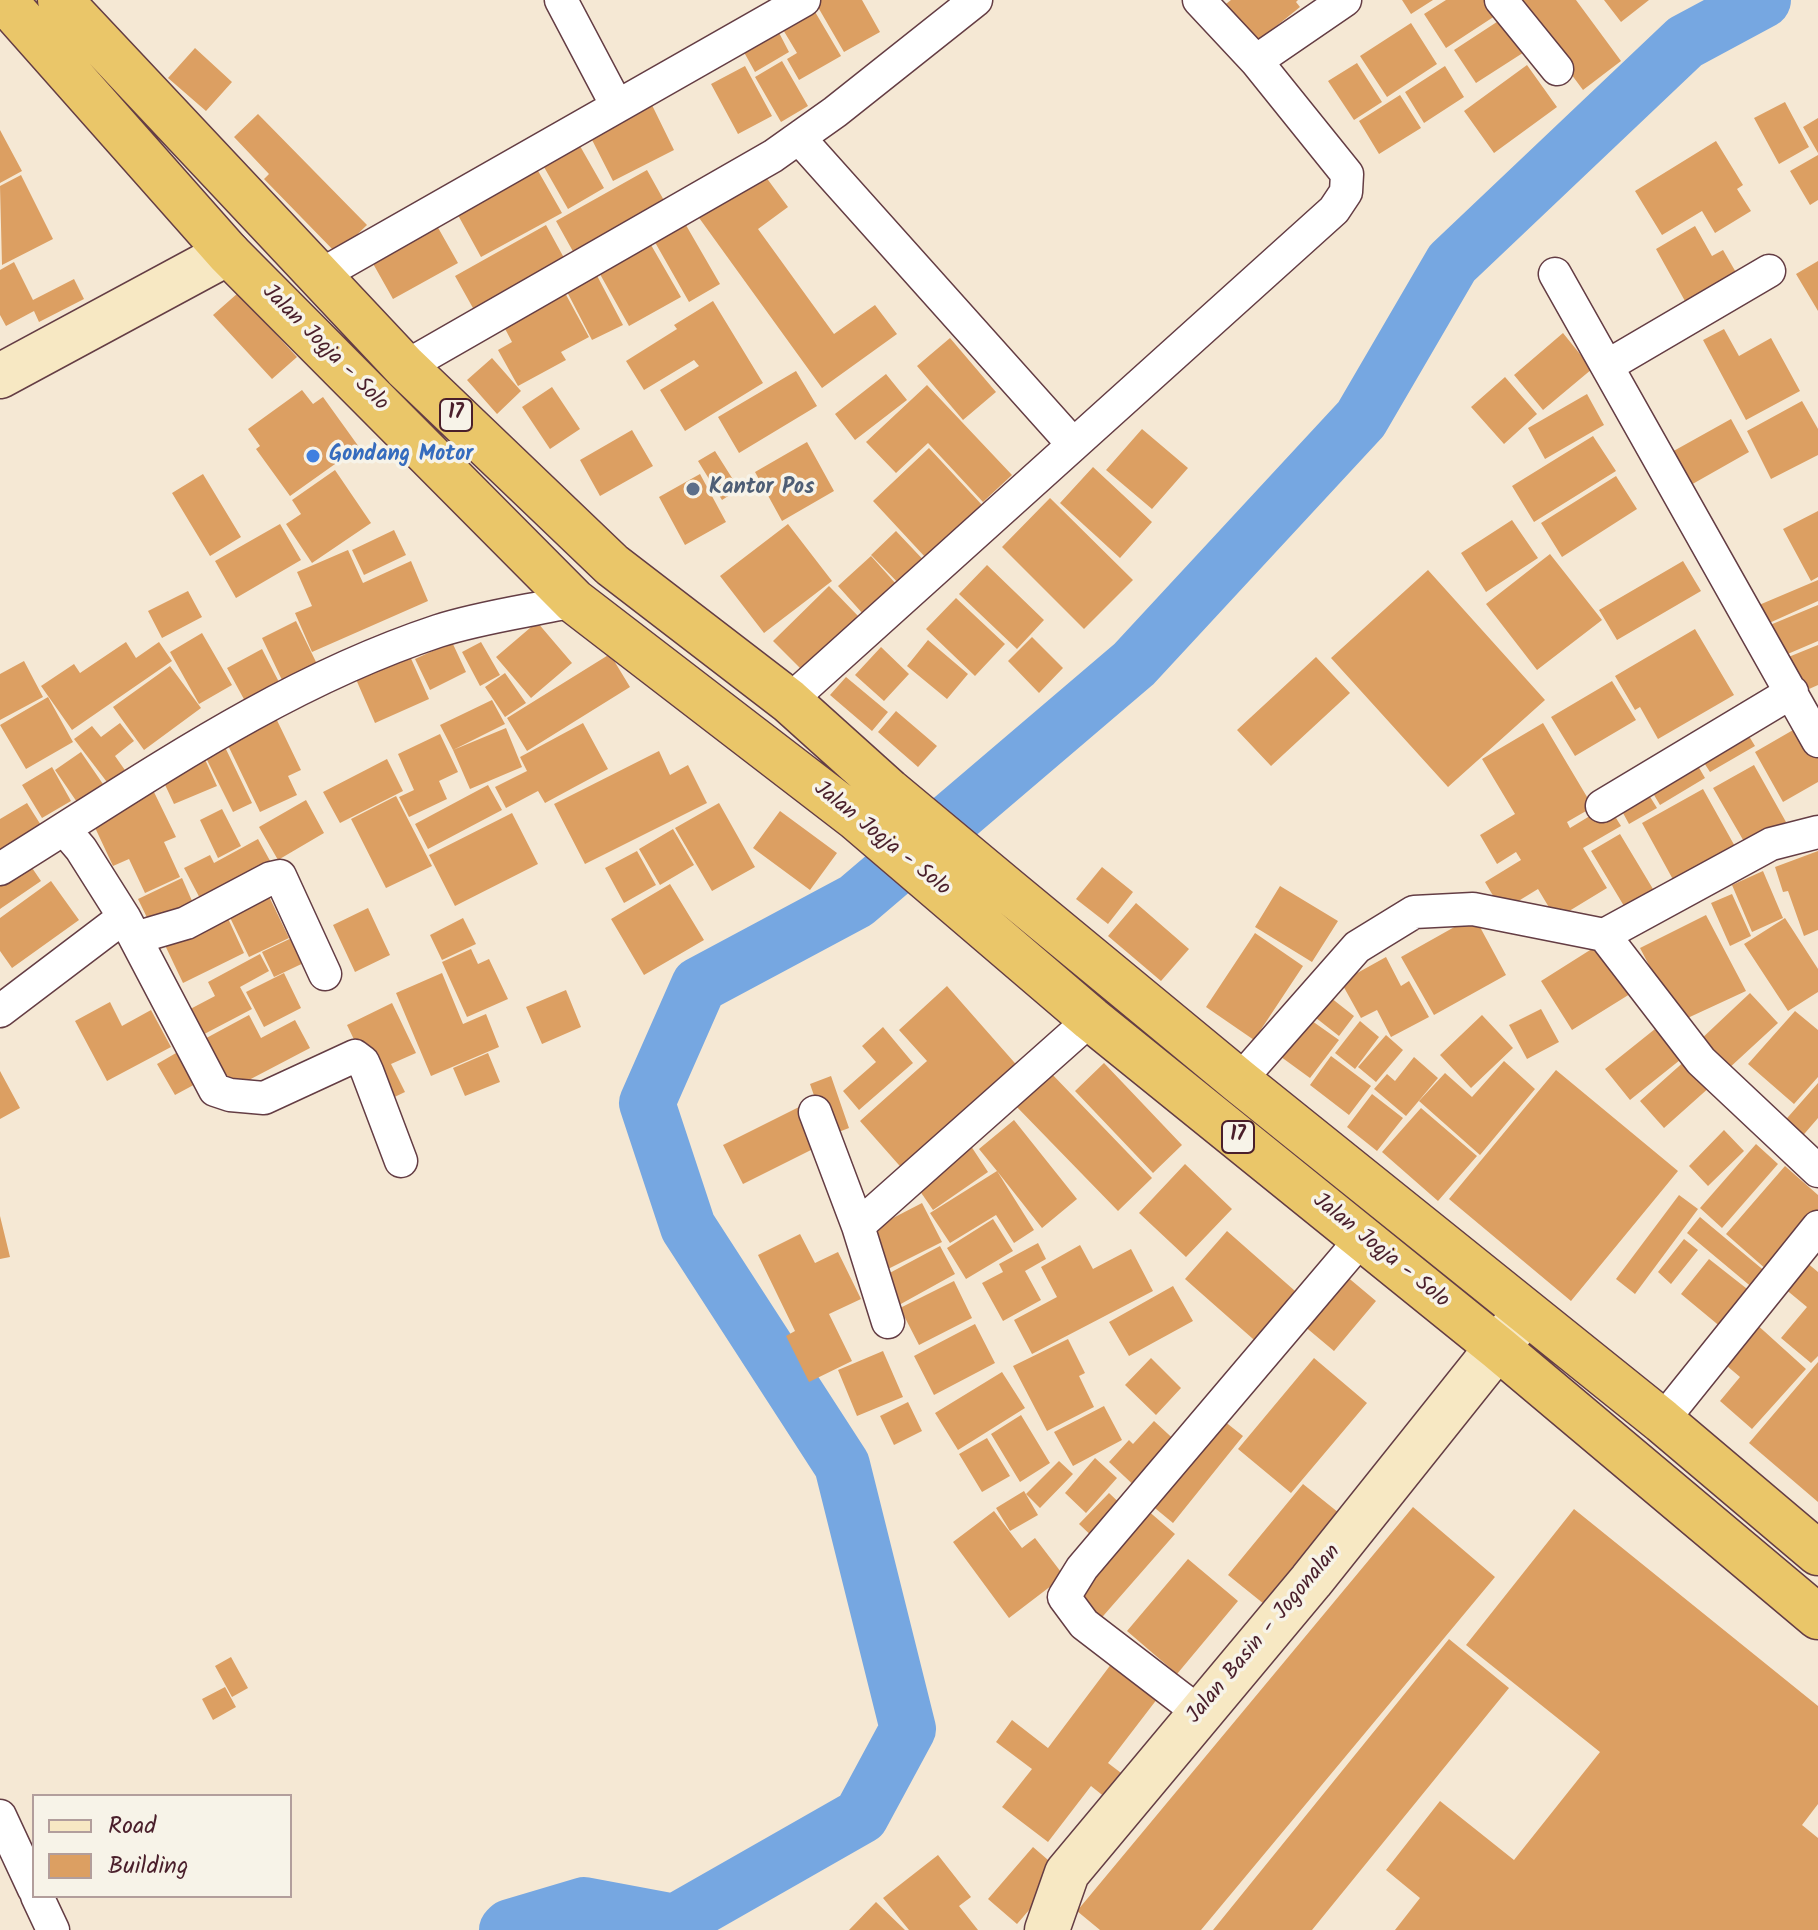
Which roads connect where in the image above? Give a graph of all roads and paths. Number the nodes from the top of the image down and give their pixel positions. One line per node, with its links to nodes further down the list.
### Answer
1 (4, 0): 13 (highway, Jalan Jogja - Solo / 17)
2 (60, 0): 16 (highway, Jalan Jogja - Solo / 17)
3 (561, 0): 11 (street)
4 (804, 0): 11 (street)
5 (976, 0): 12 (street)
6 (1199, 0): 9 (street)
7 (1345, 0): 9 (street)
8 (1501, 0): 10 (street)
9 (1256, 61): 20 (street)
10 (1557, 69)
11 (617, 106): 16 (street)
12 (799, 138): 18 (street); 20 (street)
13 (228, 253): 19 (main road); 21 (highway, Jalan Jogja - Solo / 17)
14 (1769, 271): 17 (street)
15 (1555, 274): 17 (street)
16 (319, 276): 18 (highway, Jalan Jogja - Solo / 17)
17 (1607, 366): 22 (street)
18 (405, 367): 23 (highway, Jalan Jogja - Solo / 17)
19 (0, 376)
20 (1072, 443): 23 (street)
21 (574, 601): 25 (highway, Jalan Jogja - Solo / 17); 27 (street)
22 (1792, 692): 24 (street); 26 (street)
23 (789, 701): 25 (highway, Jalan Jogja - Solo / 17)
24 (1818, 741)
25 (872, 804): 30 (highway, Jalan Jogja - Solo / 17)
26 (1602, 806)
27 (64, 829): 29 (street); 31 (street)
28 (1818, 832): 32 (street)
29 (0, 869)
30 (994, 906): 35 (highway, Jalan Jogja - Solo / 17); 36 (highway, Jalan Jogja - Solo / 17)
31 (130, 927): 33 (street); 34 (street); 38 (street)
32 (1604, 935): 36 (street); 39 (street)
33 (325, 974)
34 (0, 1011)
35 (1091, 1019): 40 (street); 42 (highway, Jalan Jogja - Solo / 17)
36 (1239, 1081): 43 (highway, Jalan Jogja - Solo / 17)
37 (815, 1112): 40 (street)
38 (401, 1161)
39 (1818, 1171)
40 (858, 1226): 44 (street)
41 (1818, 1227): 46 (street)
42 (1363, 1237): 45 (highway, Jalan Jogja - Solo / 17); 49 (street)
43 (1526, 1312): 45 (main road, Jalan Basin - Jogonalan); 46 (highway, Jalan Jogja - Solo / 17)
44 (888, 1322)
45 (1498, 1348): 48 (highway, Jalan Jogja - Solo / 17); 49 (main road, Jalan Basin - Jogonalan)
46 (1662, 1421): 47 (highway, Jalan Jogja - Solo / 17)
47 (1818, 1553)
48 (1818, 1617)
49 (1200, 1713): 54 (main road, Jalan Basin - Jogonalan)
50 (0, 1816): 51 (street)
51 (32, 1885)
52 (38, 1898): 53 (street)
53 (53, 1930)
54 (1047, 1930)

